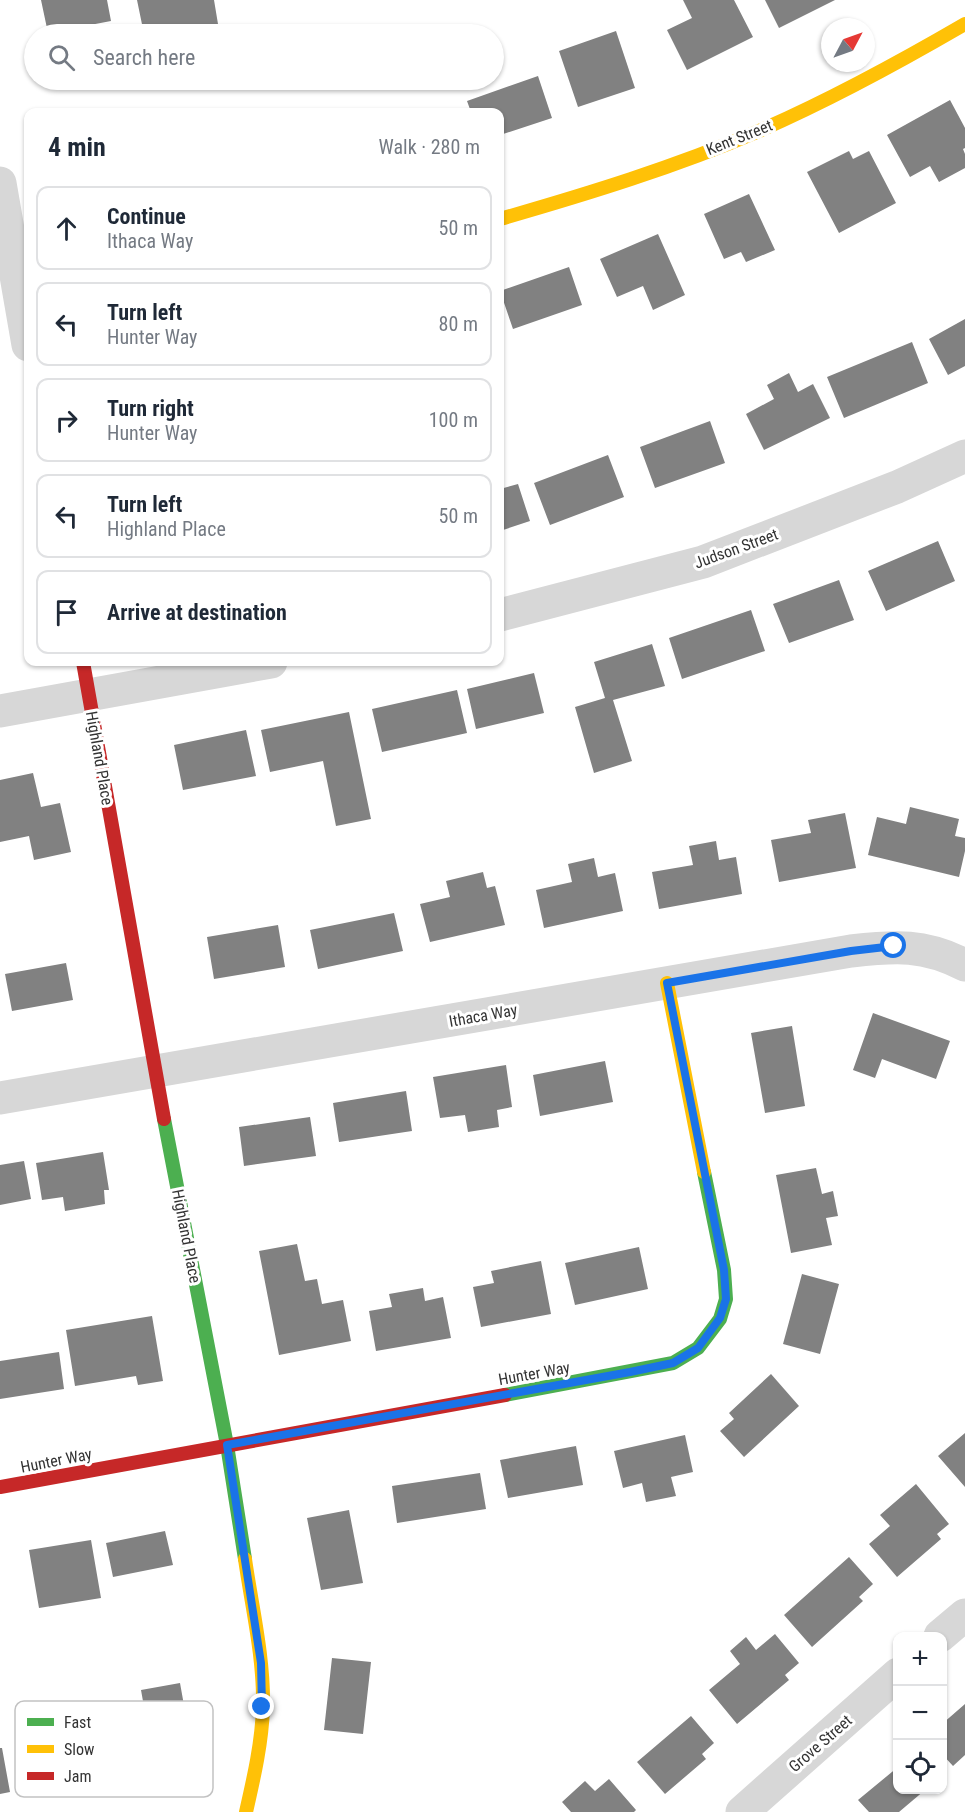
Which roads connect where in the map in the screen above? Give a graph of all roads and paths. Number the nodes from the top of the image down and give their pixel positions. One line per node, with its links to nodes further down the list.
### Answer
1 (965, 24): 3 (street, Kent Street)
2 (0, 183): 4 (street)
3 (504, 218)
4 (20, 327)
5 (965, 456): 6 (street, Judson Street)
6 (504, 614)
7 (84, 666): 9 (street, Highland Place)
8 (250, 666): 9 (street)
9 (89, 696): 10 (street); 13 (street, Highland Place)
10 (0, 711)
11 (965, 965): 12 (street, Ithaca Way)
12 (667, 983): 13 (street, Ithaca Way); 15 (street, Hunter Way)
13 (155, 1071): 14 (street, Ithaca Way); 15 (street, Highland Place)
14 (0, 1098)
15 (227, 1445): 16 (street, Hunter Way); 20 (street, Highland Place)
16 (0, 1487)
17 (965, 1615): 18 (street)
18 (945, 1632)
19 (893, 1678): 21 (street, Grove Street)
20 (246, 1812)
21 (742, 1812)

